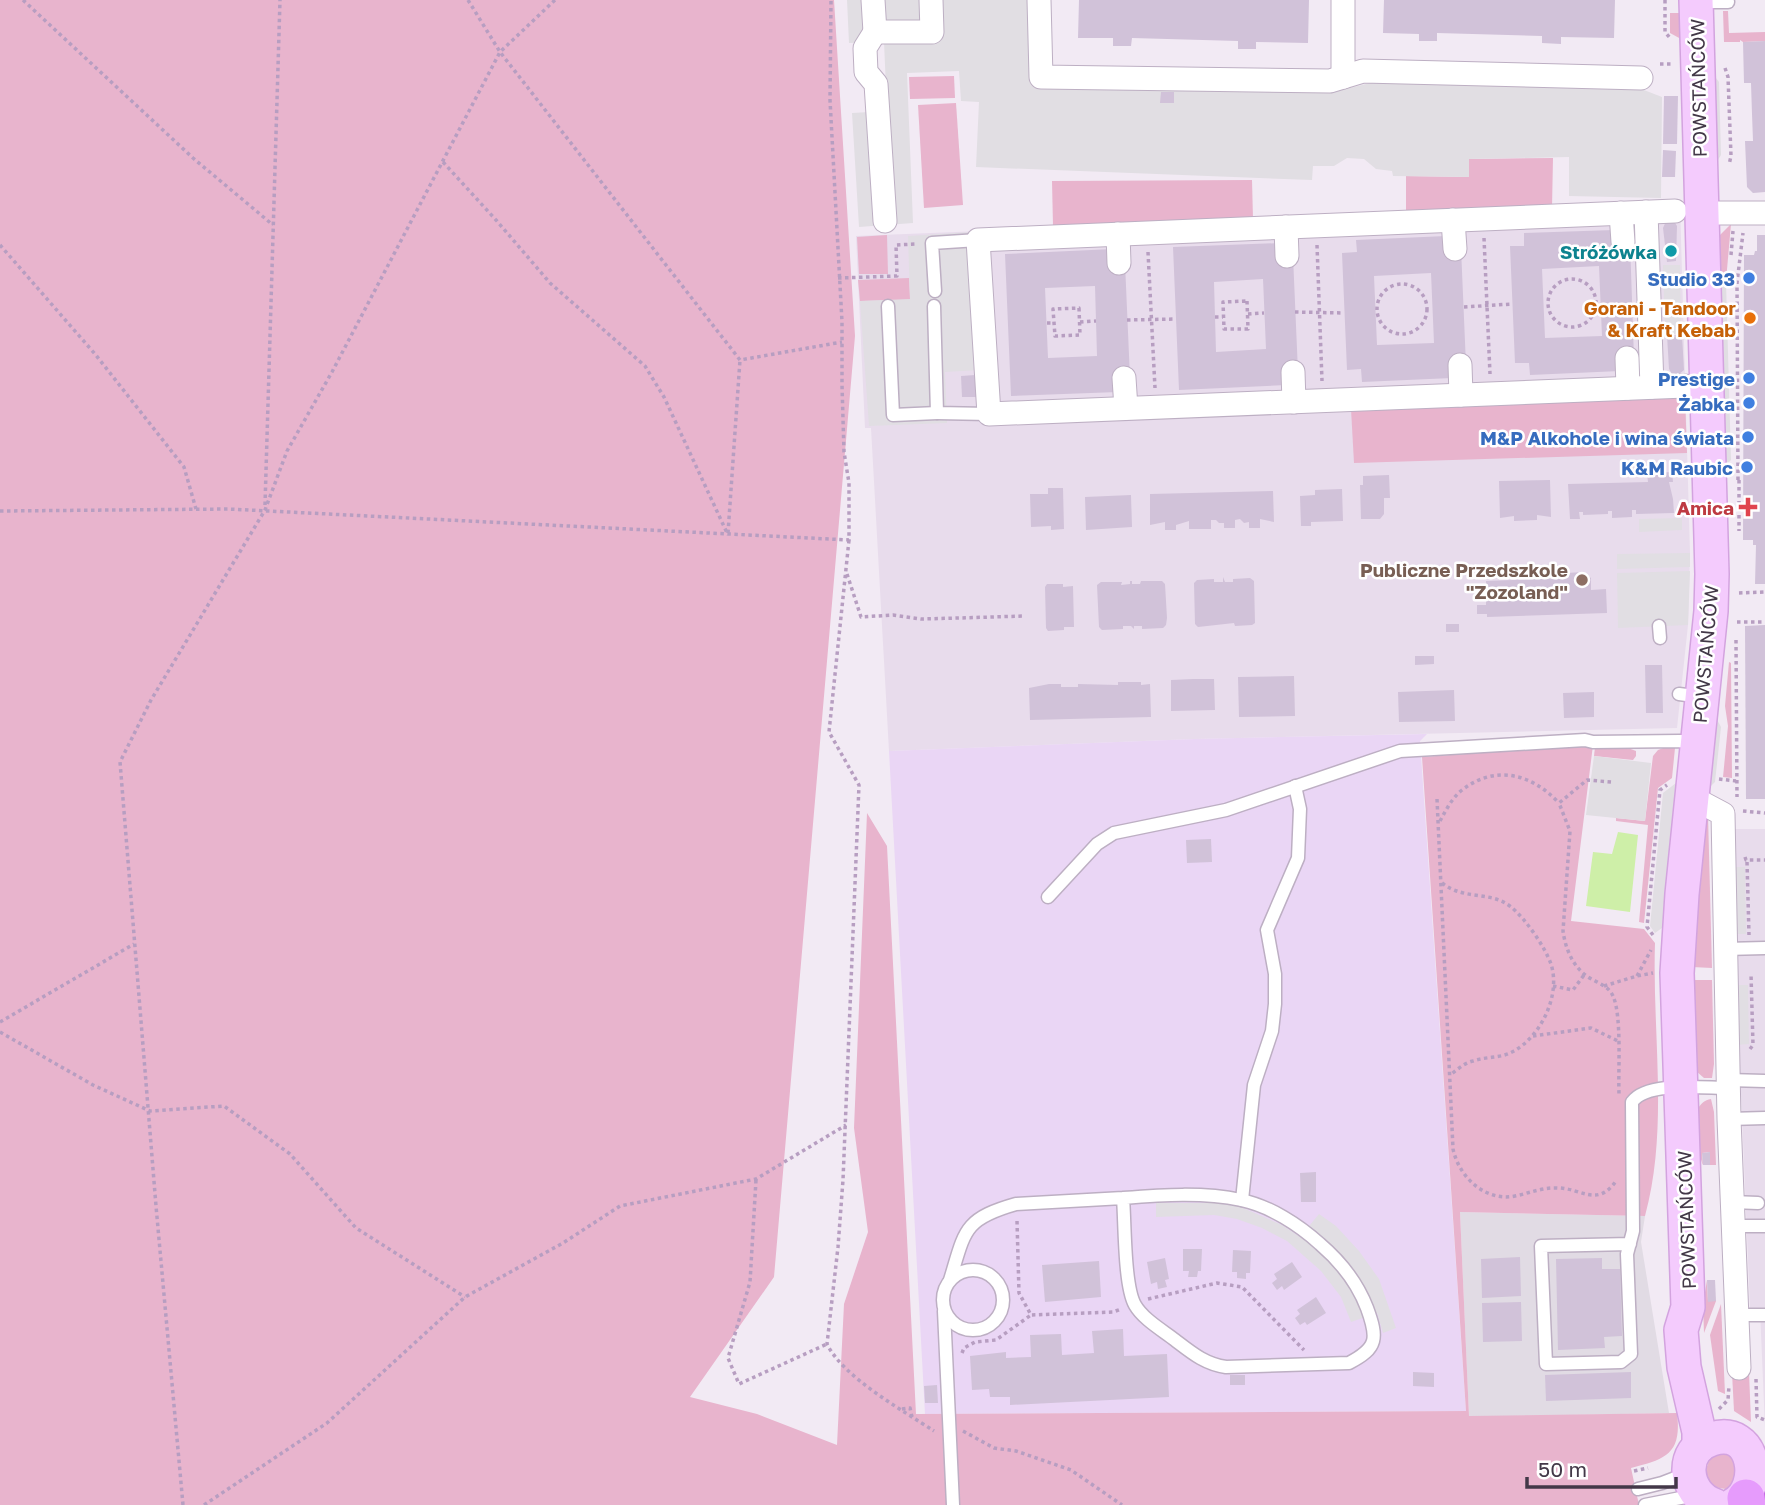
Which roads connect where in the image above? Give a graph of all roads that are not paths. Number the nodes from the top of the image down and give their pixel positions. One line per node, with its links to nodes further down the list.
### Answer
1 (873, 0): 6 (street)
2 (931, 0): 6 (street)
3 (1039, 0): 7 (street)
4 (1343, 0): 7 (street)
5 (1707, 2): 9 (street, POWSTAŃCÓW)
6 (875, 32): 14 (street)
7 (1343, 77): 8 (street)
8 (1640, 78)
9 (1692, 211): 10 (street); 12 (street); 29 (street, POWSTAŃCÓW)
10 (1646, 212): 11 (street); 30 (street)
11 (1621, 213): 13 (street); 18 (street)
12 (1765, 213)
13 (1453, 220): 15 (street); 19 (street)
14 (885, 221)
15 (1286, 227): 16 (street); 20 (street)
16 (1118, 234): 17 (street); 21 (street)
17 (978, 240): 22 (lane); 36 (street)
18 (1623, 242)
19 (1455, 249)
20 (1287, 256)
21 (1119, 263)
22 (935, 291)
23 (888, 306): 35 (lane)
24 (933, 306): 35 (lane)
25 (1627, 358): 31 (street)
26 (1460, 365): 32 (street)
27 (1293, 372): 33 (street)
28 (1124, 378): 34 (street)
29 (1696, 386): 30 (street); 37 (street, POWSTAŃCÓW)
30 (1652, 387): 31 (street)
31 (1628, 388): 32 (street)
32 (1461, 395): 33 (street)
33 (1294, 402): 34 (street)
34 (1126, 408): 36 (street)
35 (937, 413): 36 (lane)
36 (989, 414)
37 (1698, 744): 38 (lane); 39 (street, POWSTAŃCÓW)
38 (1295, 786): 40 (lane); 49 (lane)
39 (1691, 797): 42 (street); 45 (street, POWSTAŃCÓW)
40 (1048, 897)
41 (1765, 948): 42 (lane)
42 (1725, 949): 44 (street)
43 (1765, 1081): 44 (lane)
44 (1728, 1084): 45 (lane); 47 (street)
45 (1681, 1088): 54 (lane); 60 (street, POWSTAŃCÓW)
46 (1765, 1118): 47 (lane)
47 (1729, 1119): 50 (street)
48 (1123, 1198): 49 (lane); 49 (lane); 55 (lane)
49 (1242, 1200)
50 (1732, 1202): 51 (lane); 52 (street)
51 (1758, 1203)
52 (1733, 1226): 53 (lane); 57 (street)
53 (1765, 1226)
54 (1630, 1244): 54 (lane)
55 (950, 1280): 56 (lane); 56 (lane)
56 (944, 1311): 62 (lane)
57 (1737, 1315): 58 (lane); 59 (street)
58 (1765, 1315)
59 (1739, 1368)
60 (1733, 1478): 61 (lane); 63 (lane)
61 (1637, 1489)
62 (953, 1505)
63 (1645, 1505)

